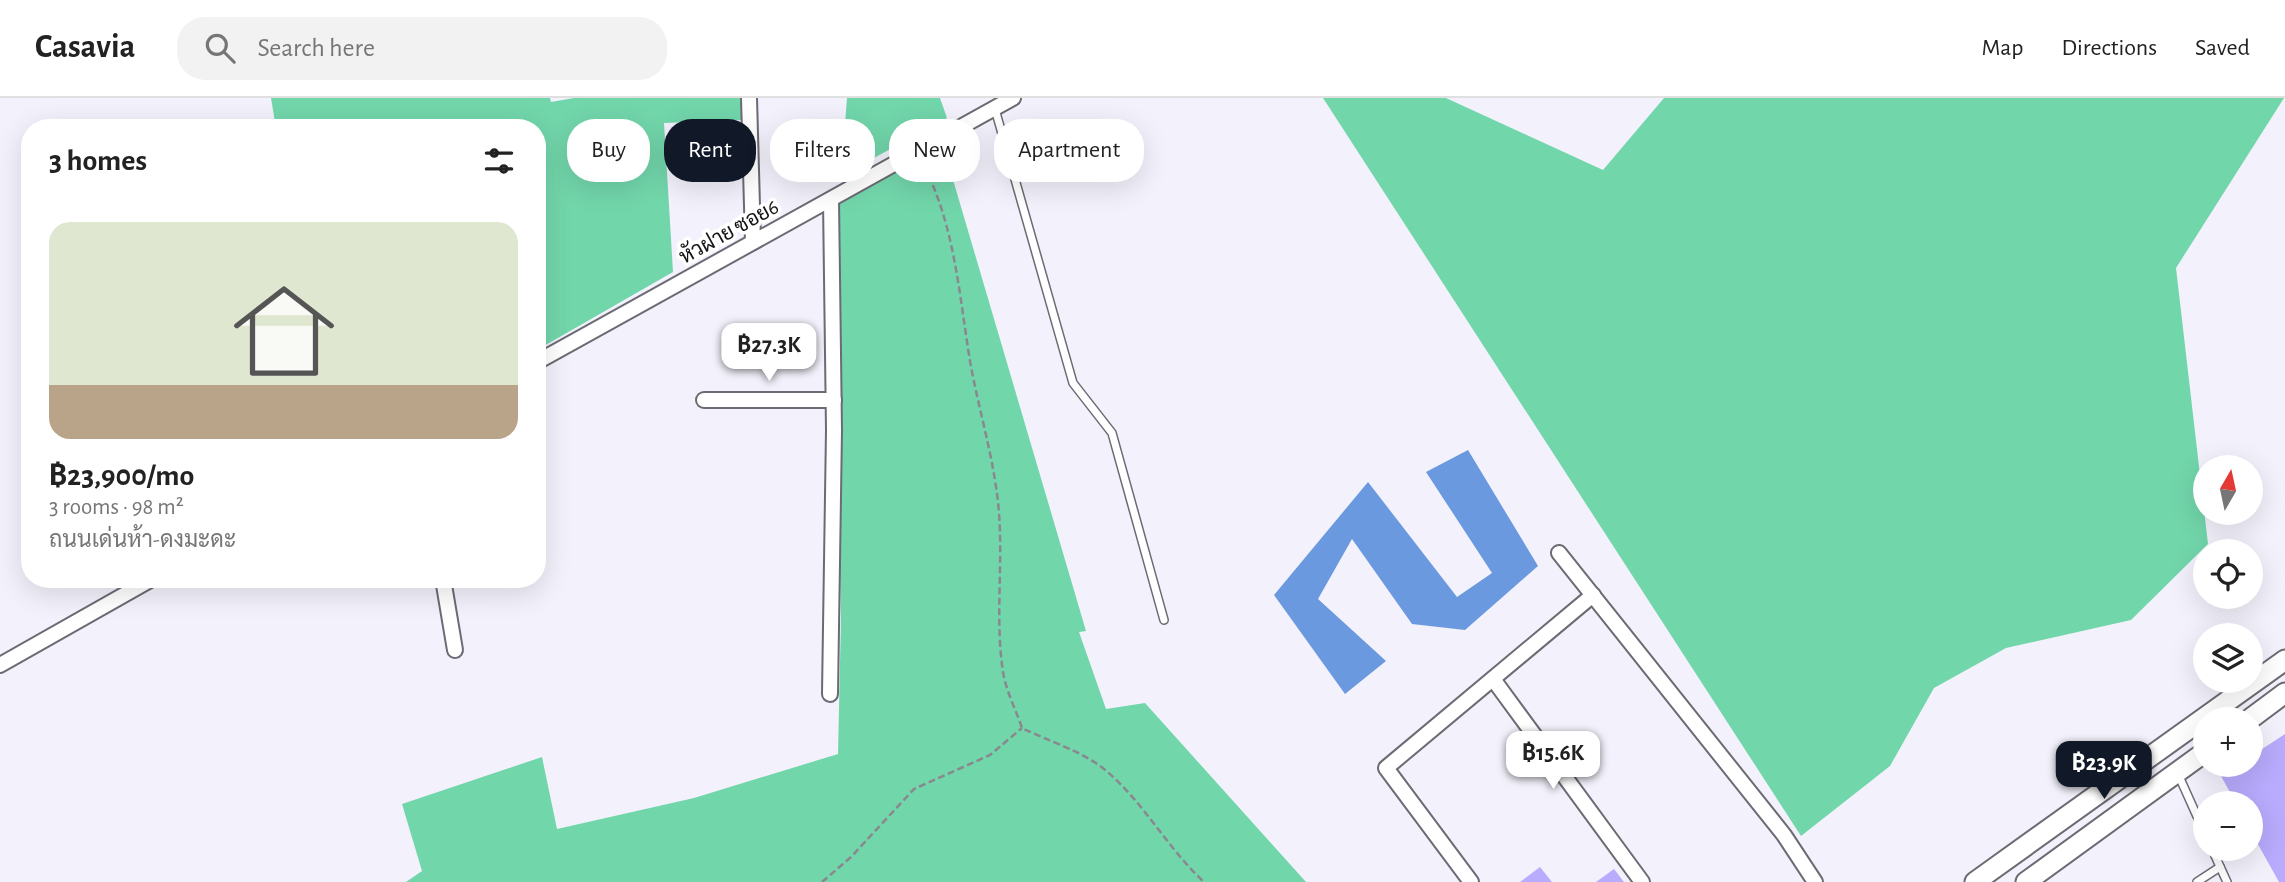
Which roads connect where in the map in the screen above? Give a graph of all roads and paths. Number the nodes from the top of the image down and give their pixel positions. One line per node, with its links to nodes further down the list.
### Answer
1 (749, 98): 8 (street)
2 (1013, 98): 3 (street, หัวฝาย ซอย6)
3 (995, 109): 4 (street, หัวฝาย ซอย6); 16 (lane)
4 (978, 119)
5 (889, 169): 7 (street, หัวฝาย ซอย6)
6 (932, 182): 24 (path)
7 (831, 200): 8 (street, หัวฝาย ซอย6); 11 (street)
8 (753, 242): 9 (street, หัวฝาย ซอย6)
9 (546, 357)
10 (704, 400): 11 (street)
11 (834, 400): 21 (street)
12 (1559, 553): 15 (street)
13 (136, 588): 19 (street)
14 (445, 588): 17 (street)
15 (1594, 595): 20 (street); 34 (street)
16 (1164, 620)
17 (455, 650)
18 (2285, 660): 35 (main road)
19 (0, 665)
20 (1493, 679): 32 (street); 33 (street)
21 (830, 694)
22 (2285, 694): 23 (main road)
23 (2263, 710)
24 (1022, 728): 30 (path); 31 (path)
25 (2193, 761): 26 (main road)
26 (2177, 772): 27 (lane); 36 (main road)
27 (2193, 807)
28 (2217, 861): 29 (lane)
29 (2220, 867): 37 (lane); 38 (lane)
30 (822, 882)
31 (1204, 882)
32 (1471, 882)
33 (1642, 882)
34 (1815, 882)
35 (1975, 882)
36 (2026, 882)
37 (2197, 882)
38 (2227, 882)

